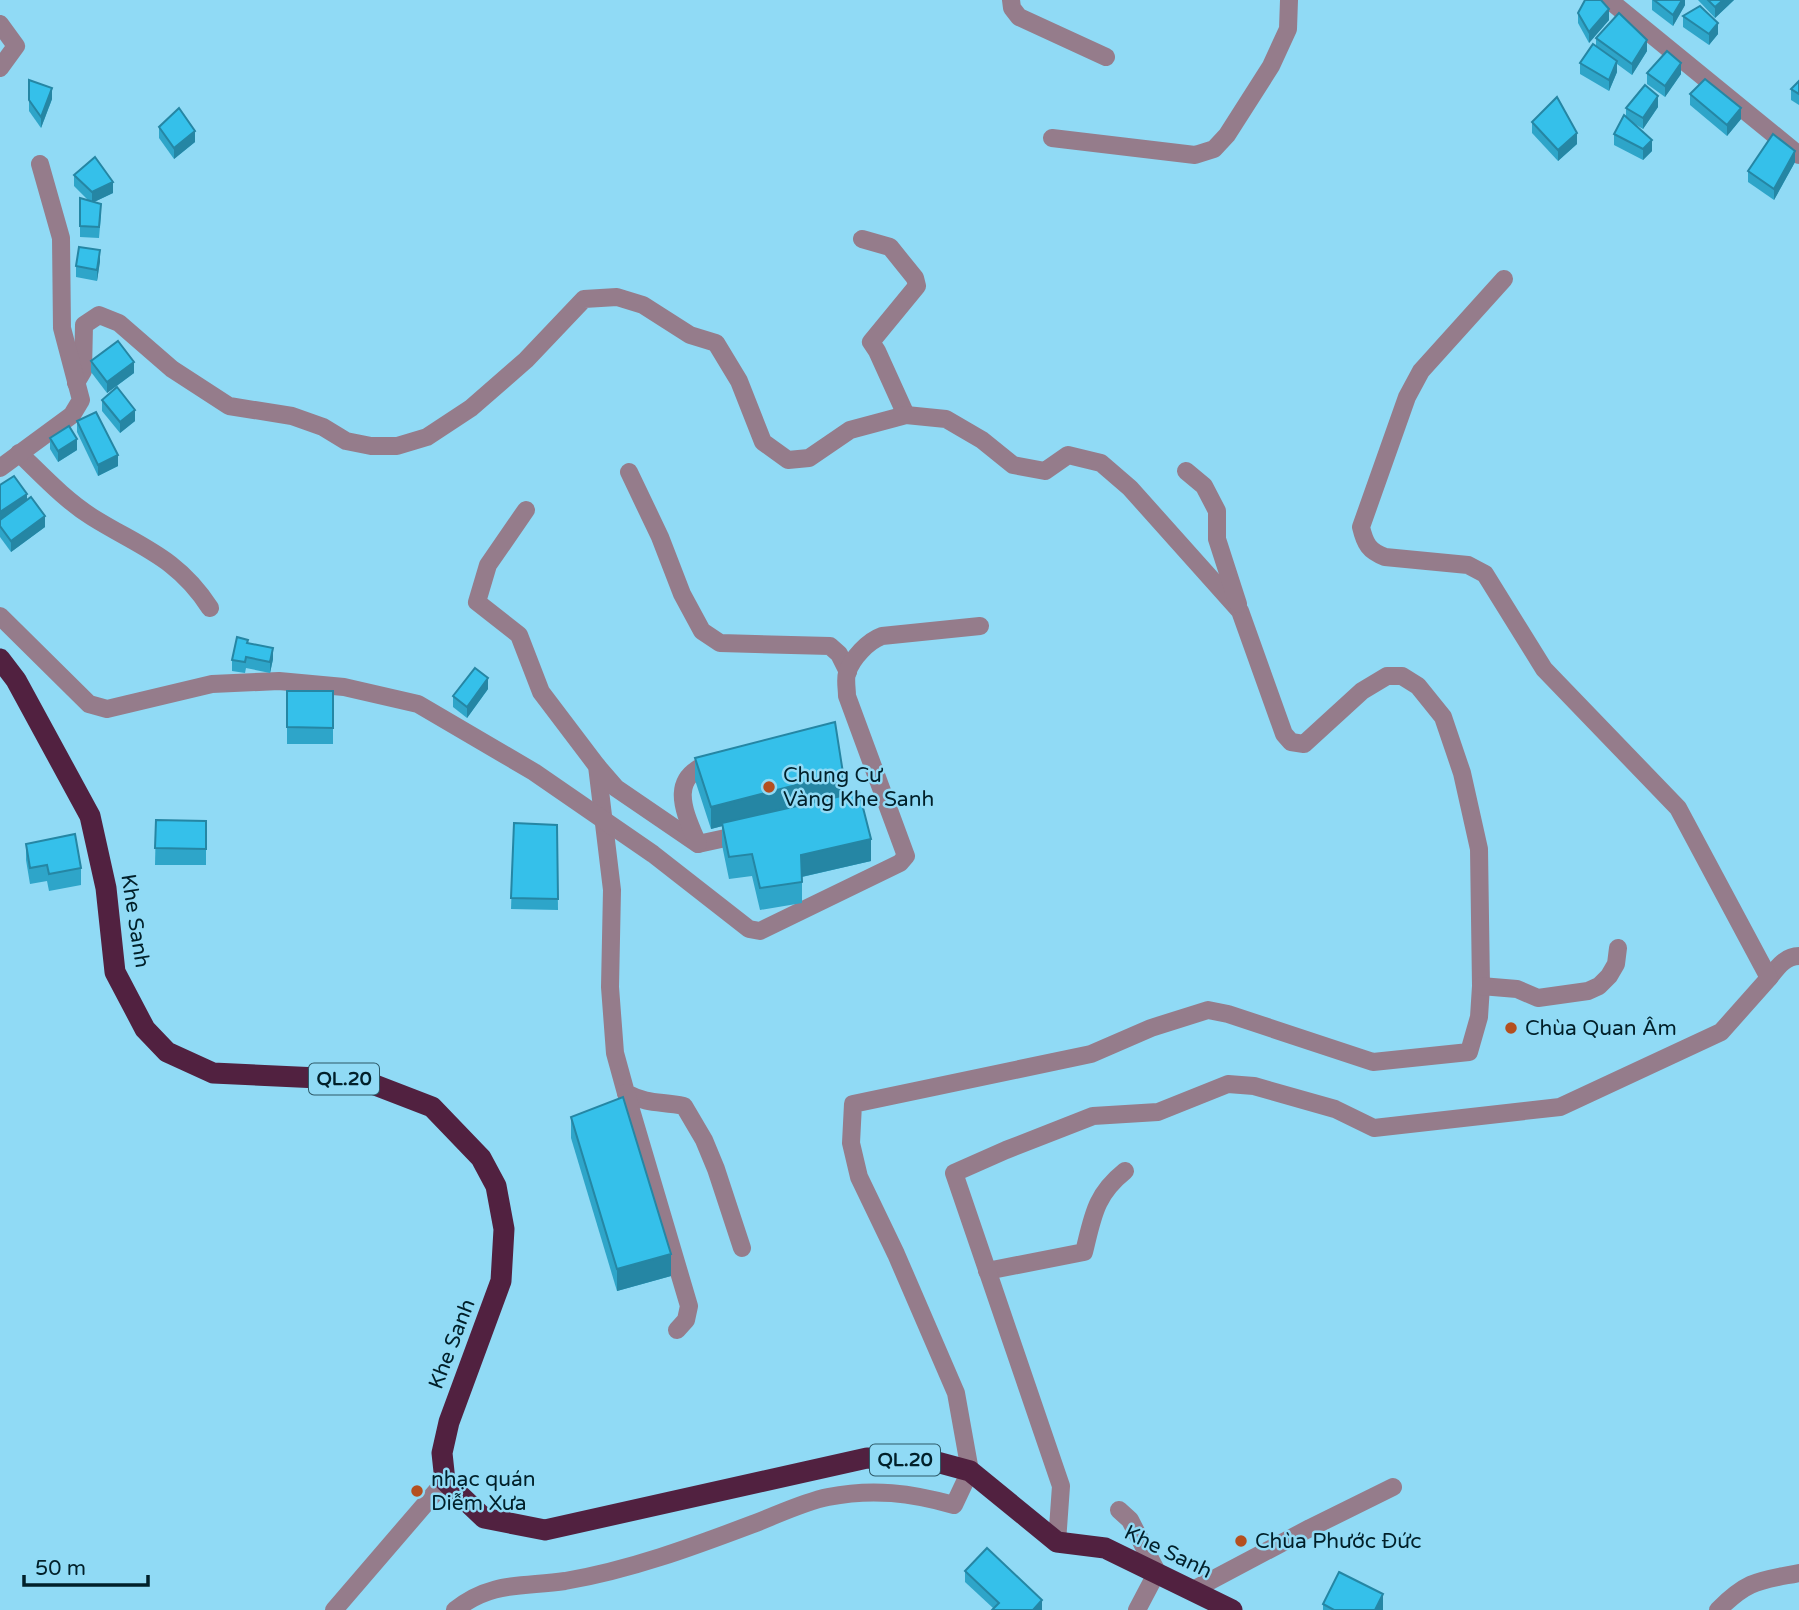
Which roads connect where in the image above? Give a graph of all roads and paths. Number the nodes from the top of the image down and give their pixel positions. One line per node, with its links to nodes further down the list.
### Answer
1 (1012, 0): 7 (street)
2 (1289, 0): 9 (street)
3 (1609, 0): 5 (street)
4 (1639, 0): 5 (street)
5 (1627, 14): 10 (street)
6 (0, 23): 8 (street)
7 (1106, 57)
8 (0, 68)
9 (1052, 138)
10 (1799, 155)
11 (40, 164): 14 (street)
12 (862, 239): 15 (street)
13 (1504, 279): 34 (street)
14 (76, 383): 15 (street); 16 (street)
15 (906, 415): 22 (street)
16 (19, 453): 17 (street); 21 (street)
17 (0, 468)
18 (1186, 471): 22 (street)
19 (629, 472): 26 (street)
20 (526, 510): 28 (street)
21 (210, 608)
22 (1240, 611): 35 (street)
23 (0, 616): 29 (street)
24 (981, 626): 26 (street)
25 (0, 659): 42 (highway, Khe Sanh / QL.20)
26 (848, 672): 29 (street)
27 (734, 757): 31 (street)
28 (597, 766): 29 (street); 31 (street)
29 (602, 819): 36 (street)
30 (760, 830): 31 (street)
31 (698, 844)
32 (1618, 948): 35 (street)
33 (1799, 956): 34 (street)
34 (1769, 978): 39 (street)
35 (1481, 986): 41 (street)
36 (626, 1093): 38 (street); 40 (street)
37 (1125, 1171): 39 (street)
38 (742, 1248)
39 (987, 1271): 45 (street)
40 (677, 1330)
41 (970, 1471): 42 (highway, QL.20); 45 (highway, QL.20); 50 (street)
42 (445, 1482): 49 (street)
43 (1394, 1487): 48 (street)
44 (1119, 1510): 46 (street)
45 (1057, 1542): 46 (highway, Khe Sanh)
46 (1157, 1572): 48 (highway, Khe Sanh); 51 (street)
47 (1799, 1573): 53 (street)
48 (1193, 1590): 52 (highway, Khe Sanh)
49 (334, 1610)
50 (455, 1610)
51 (1137, 1610)
52 (1232, 1610)
53 (1718, 1610)

